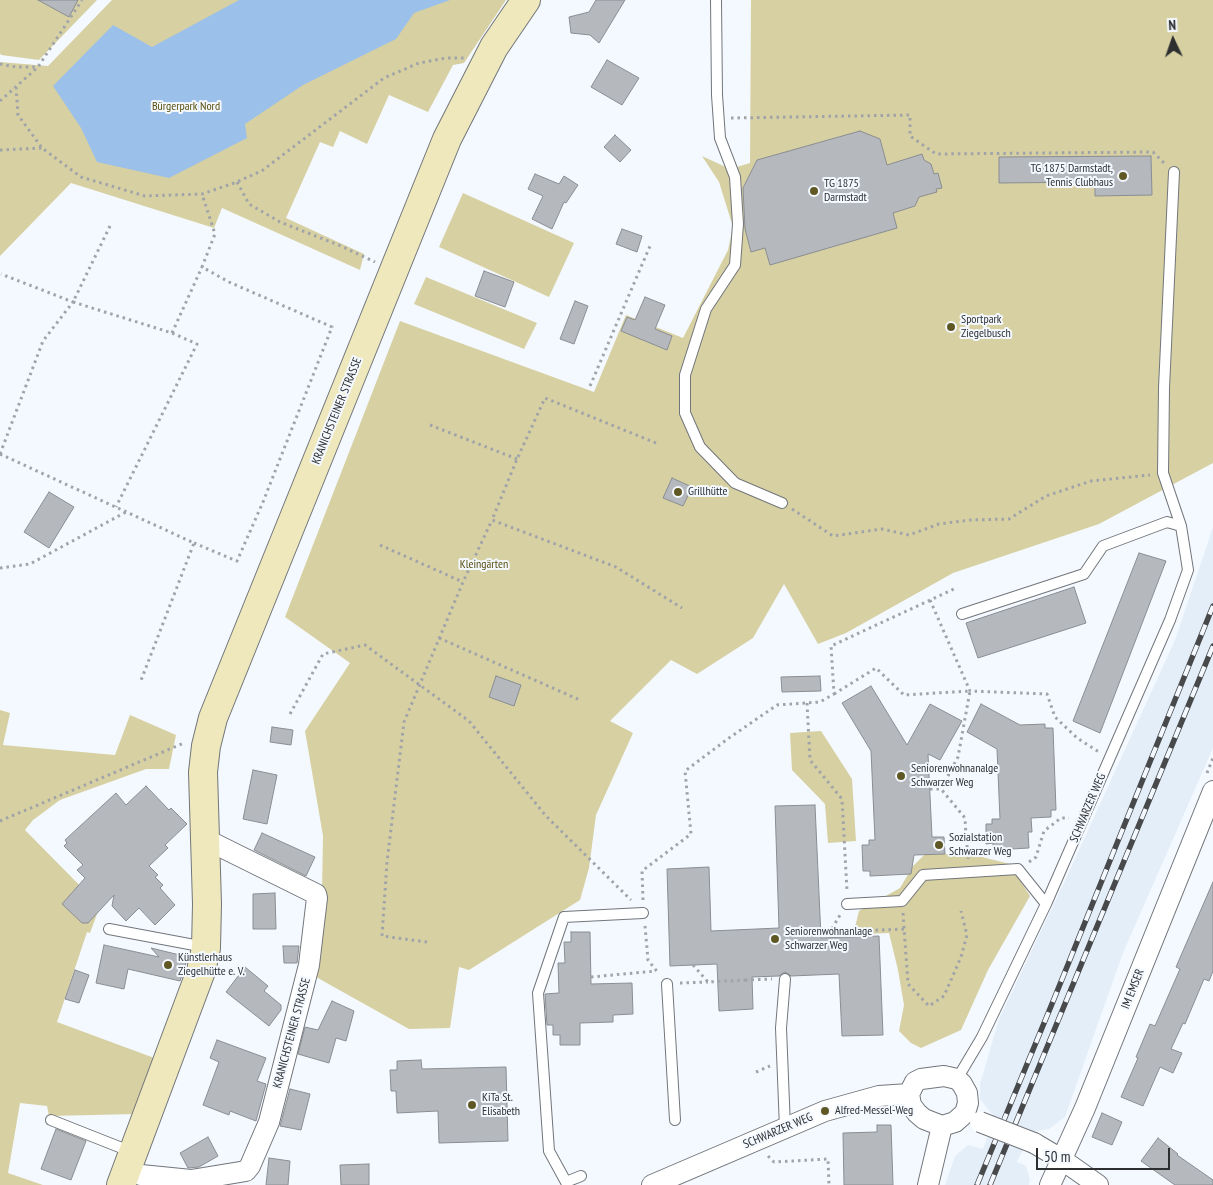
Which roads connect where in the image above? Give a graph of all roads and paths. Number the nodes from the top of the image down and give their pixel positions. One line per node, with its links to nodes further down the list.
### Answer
1 (82, 0): 6 (path)
2 (526, 0): 57 (main road, KRANICHSTEINER STRASSE)
3 (716, 0): 9 (lane)
4 (472, 58): 13 (path)
5 (0, 64): 6 (path)
6 (38, 67): 7 (path)
7 (16, 87): 8 (path); 10 (path)
8 (0, 101)
9 (718, 118): 12 (path); 28 (lane)
10 (42, 148): 11 (path); 14 (path)
11 (0, 150)
12 (1174, 172): 27 (lane, SCHWARZER WEG)
13 (237, 182): 14 (path); 17 (path)
14 (202, 194): 18 (path)
15 (110, 226): 20 (path)
16 (650, 246): 22 (path)
17 (379, 264)
18 (202, 267): 21 (path); 33 (path)
19 (2, 274): 20 (path)
20 (73, 302): 21 (path); 25 (path)
21 (172, 333): 29 (path)
22 (590, 386)
23 (430, 425): 26 (path)
24 (656, 443): 26 (path)
25 (0, 454): 29 (path)
26 (517, 459): 31 (path)
27 (1163, 473): 28 (path); 32 (lane, SCHWARZER WEG)
28 (782, 503)
29 (116, 507): 30 (path)
30 (127, 512): 33 (path); 35 (path)
31 (492, 520): 36 (path); 39 (path)
32 (1181, 526): 40 (lane); 50 (lane, SCHWARZER WEG)
33 (194, 543): 42 (path)
34 (380, 545): 36 (path)
35 (0, 568)
36 (463, 582): 41 (path)
37 (954, 589): 38 (path)
38 (930, 600): 44 (path); 45 (path)
39 (682, 608)
40 (962, 614)
41 (440, 638): 43 (path); 46 (path)
42 (140, 683)
43 (420, 685): 48 (path); 63 (path); 68 (path)
44 (970, 691): 45 (path); 50 (path); 51 (path)
45 (834, 694): 47 (path)
46 (580, 700)
47 (807, 703): 60 (path); 63 (path)
48 (290, 714)
49 (190, 740): 55 (path)
50 (1110, 759): 54 (lane, SCHWARZER WEG)
51 (941, 789): 52 (path); 56 (path)
52 (930, 790)
53 (1213, 791): 84 (street, IM EMSER)
54 (1084, 817): 58 (path); 61 (lane, SCHWARZER WEG)
55 (0, 821)
56 (966, 836)
57 (205, 838): 69 (main road, KRANICHSTEINER STRASSE); 85 (street, KRANICHSTEINER STRASSE)
58 (1018, 869): 59 (lane); 61 (lane)
59 (902, 901): 60 (lane); 65 (path)
60 (847, 904): 66 (path)
61 (1046, 904): 76 (lane, SCHWARZER WEG)
62 (961, 911): 65 (path)
63 (643, 913): 71 (path); 87 (lane)
64 (109, 929): 69 (lane)
65 (905, 929): 66 (path)
66 (830, 932): 67 (path)
67 (821, 933)
68 (427, 942)
69 (206, 948): 85 (main road, KRANICHSTEINER STRASSE)
70 (694, 965): 74 (path)
71 (656, 971): 72 (path); 75 (path)
72 (591, 977)
73 (785, 979): 74 (path); 82 (lane)
74 (708, 982): 75 (path)
75 (667, 984): 80 (lane)
76 (957, 1079): 77 (street); 78 (street)
77 (909, 1094): 81 (street); 82 (street, SCHWARZER WEG)
78 (972, 1118): 81 (street); 84 (street, bridge)
79 (51, 1120): 85 (lane)
80 (675, 1120)
81 (942, 1126): 90 (street)
82 (785, 1128): 88 (street, SCHWARZER WEG)
83 (765, 1153): 89 (path)
84 (1061, 1159): 91 (street, IM EMSER); 92 (street)
85 (127, 1169)
86 (581, 1176): 87 (lane)
87 (566, 1184)
88 (652, 1185)
89 (829, 1185)
90 (928, 1185)
91 (1050, 1185)
92 (1098, 1185)

